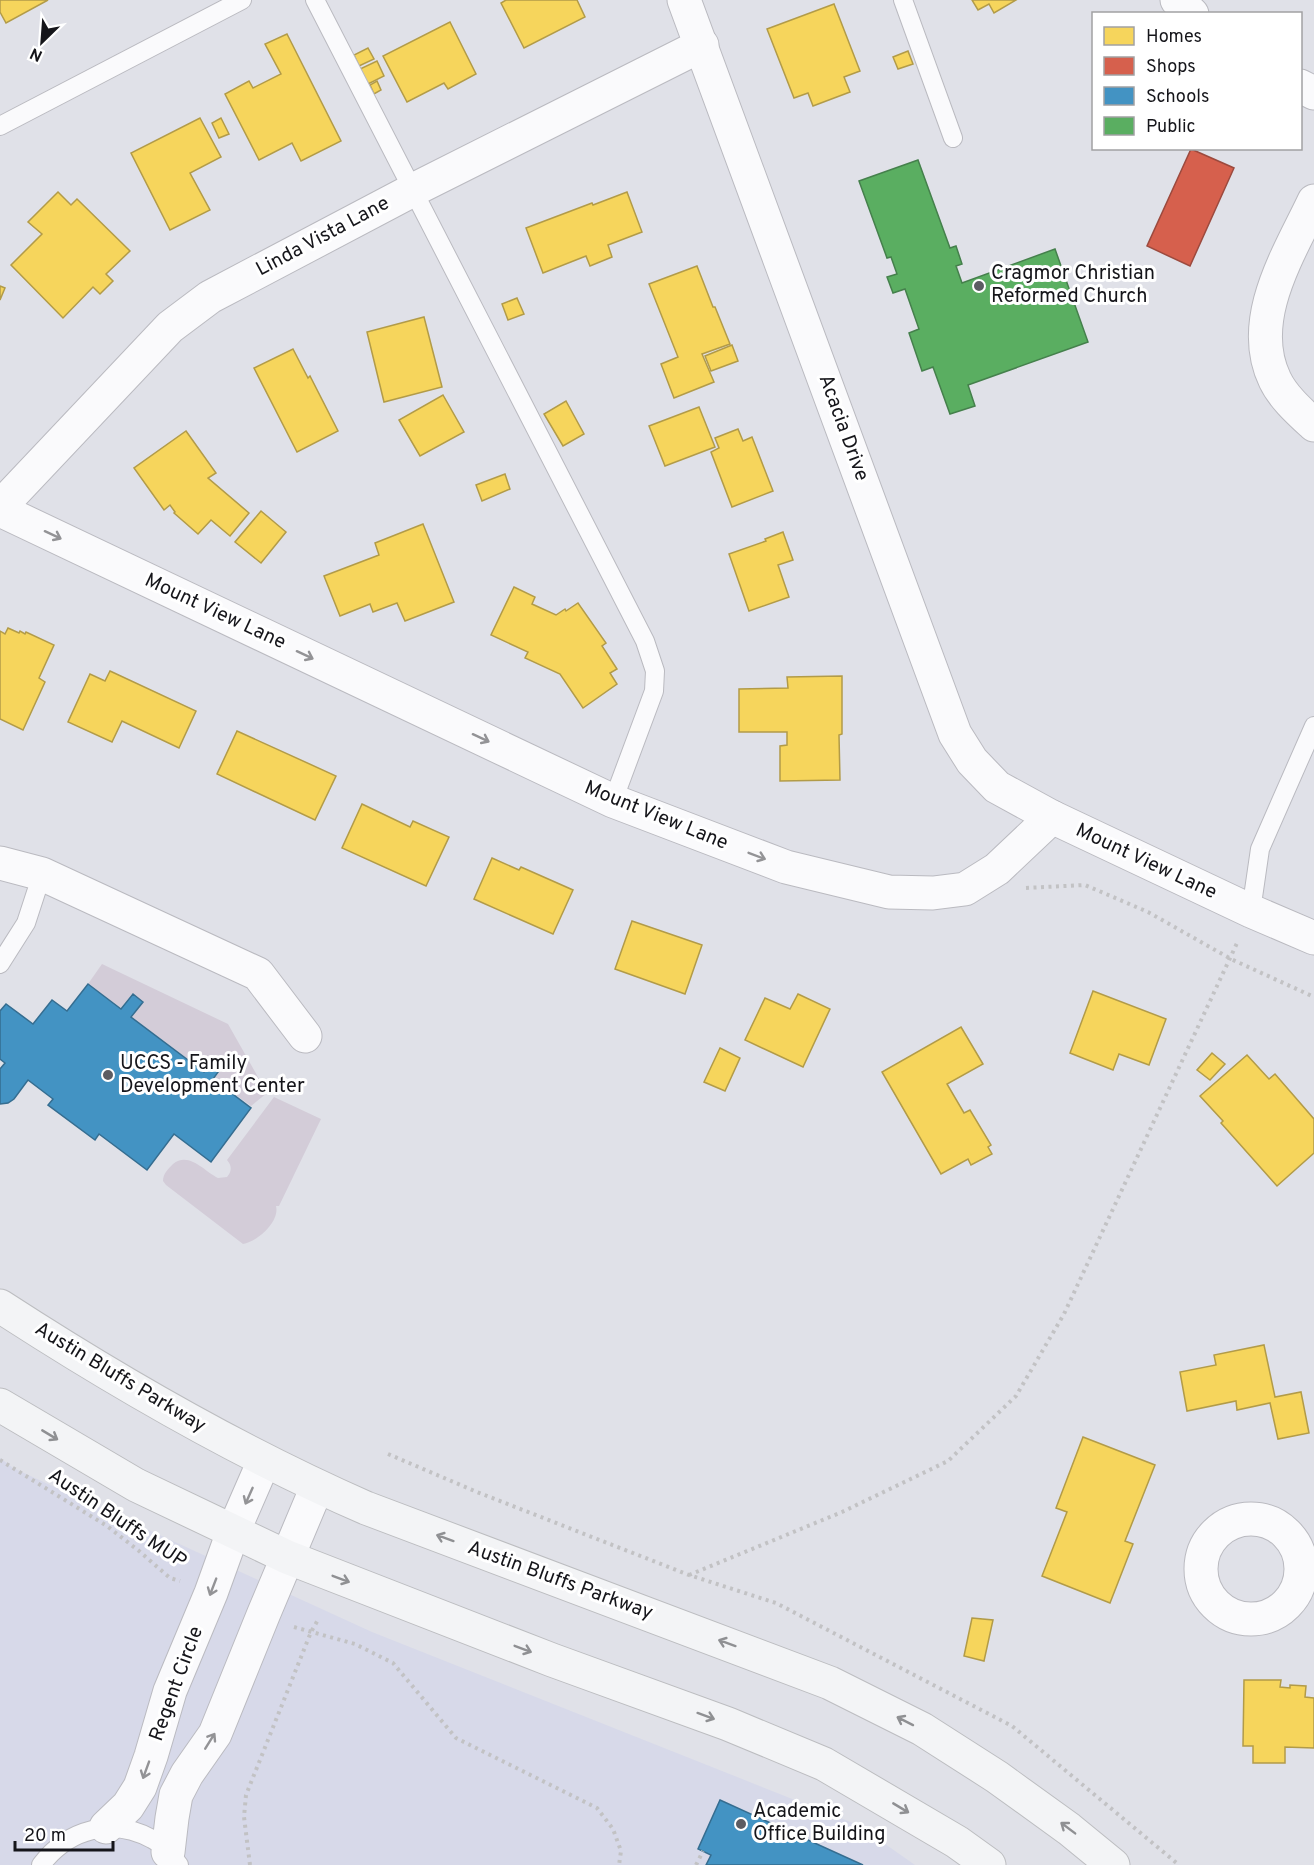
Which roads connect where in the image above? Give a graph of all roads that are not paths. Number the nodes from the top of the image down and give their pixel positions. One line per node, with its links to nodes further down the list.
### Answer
1 (242, 0): 8 (lane)
2 (315, 0): 10 (lane)
3 (684, 0): 7 (street, Acacia Drive)
4 (903, 0): 9 (lane)
5 (1177, 0): 6 (street)
6 (1190, 12)
7 (702, 45): 10 (street, Linda Vista Lane); 16 (street, Acacia Drive)
8 (0, 126)
9 (953, 138)
10 (413, 190): 13 (street, Linda Vista Lane); 15 (lane)
11 (1314, 201): 12 (street)
12 (1314, 425)
13 (0, 509): 15 (street, Mount View Lane, one-way to 15)
14 (1314, 726): 19 (lane)
15 (613, 801): 16 (street, Mount View Lane, one-way to 16)
16 (1052, 817): 19 (street, Mount View Lane)
17 (0, 863): 18 (street)
18 (42, 874): 21 (lane); 22 (street)
19 (1251, 911): 20 (street, Mount View Lane)
20 (1314, 938)
21 (0, 964)
22 (305, 1036)
23 (0, 1306): 25 (main road, Austin Bluffs Parkway)
24 (0, 1405): 27 (main road, one-way to 27)
25 (264, 1461): 26 (main road, Austin Bluffs Parkway); 27 (street, Regent Circle, one-way to 27)
26 (317, 1487): 28 (street); 33 (main road, Austin Bluffs Parkway, one-way to 26)
27 (233, 1532): 28 (main road); 29 (street, Regent Circle, one-way to 29)
28 (287, 1557): 30 (street, one-way to 28); 32 (main road, one-way to 32)
29 (106, 1827): 30 (lane); 31 (lane, Regent Circle)
30 (174, 1858)
31 (41, 1865)
32 (989, 1865)
33 (1113, 1865)

